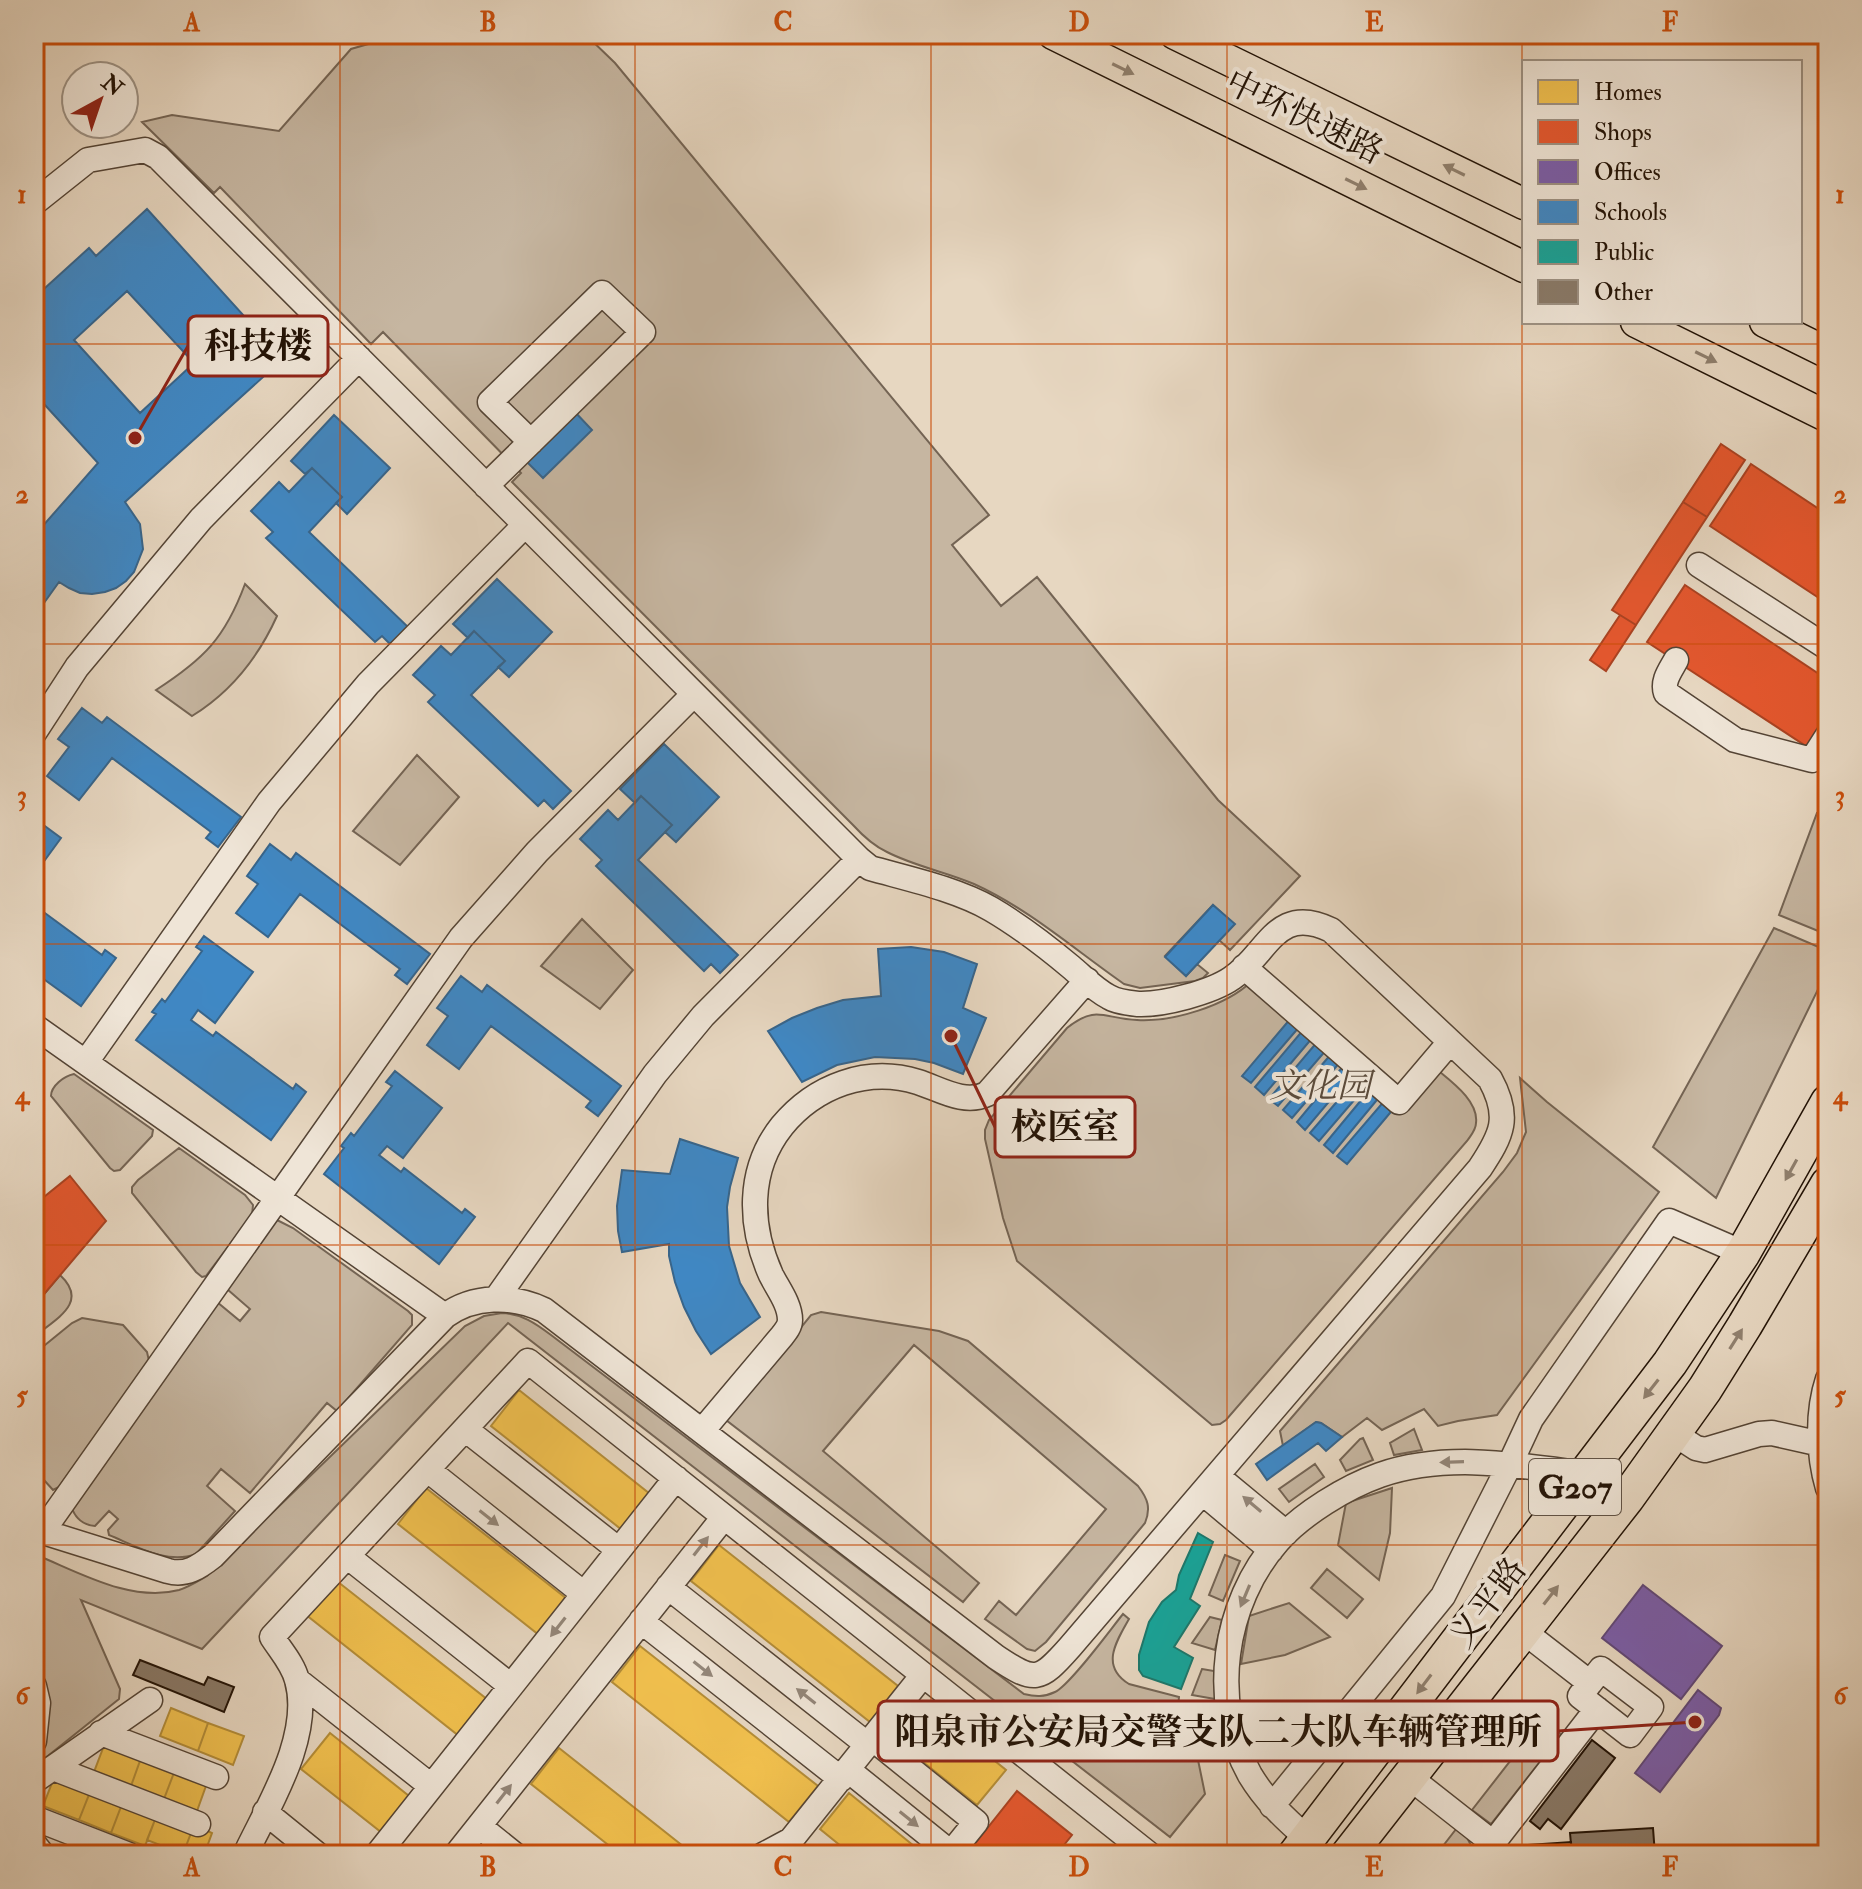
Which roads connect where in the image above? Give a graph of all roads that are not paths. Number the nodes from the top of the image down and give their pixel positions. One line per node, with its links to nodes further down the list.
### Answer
1 (1053, 34): 5 (main road, 中环快速路, one-way to 5)
2 (1175, 34): 4 (main road, 中环快速路, one-way to 2)
3 (34, 203): 9 (street)
4 (1522, 203)
5 (1522, 266)
6 (1640, 324): 10 (main road, one-way to 10)
7 (1769, 324): 8 (main road)
8 (1828, 353)
9 (359, 358): 12 (street); 18 (street)
10 (1828, 417)
11 (531, 442): 11 (street); 12 (street)
12 (486, 486): 13 (street)
13 (525, 525): 17 (street); 25 (street)
14 (1699, 565): 15 (street)
15 (1828, 648)
16 (1676, 660): 19 (street)
17 (694, 694): 20 (street); 28 (street)
18 (34, 733)
19 (1828, 735)
20 (859, 859): 22 (street); 30 (street)
21 (1244, 967): 22 (street); 24 (street); 24 (street)
22 (1087, 980): 34 (street)
23 (34, 1026): 25 (street)
24 (1450, 1042): 41 (street)
25 (86, 1062): 28 (street)
26 (1828, 1102): 29 (highway, 义平路 / G207, one-way to 29)
27 (1828, 1184): 35 (highway, 义平路 / G207, one-way to 27)
28 (278, 1198): 31 (street); 44 (street)
29 (1743, 1253): 37 (street); 39 (highway, 义平路 / G207, one-way to 39)
30 (496, 1299): 31 (street); 34 (street)
31 (445, 1316): 44 (street)
32 (1828, 1379): 36 (street)
33 (465, 1429): 38 (street); 40 (street); 46 (street)
34 (702, 1431): 41 (street)
35 (1673, 1433): 36 (street); 51 (highway, 义平路 / G207, one-way to 35)
36 (1821, 1444): 42 (street)
37 (1510, 1464): 39 (street); 45 (street, one-way to 45); 67 (street)
38 (428, 1470): 47 (street); 49 (street, one-way to 49)
39 (1585, 1474): 73 (highway, 义平路 / G207, one-way to 73)
40 (676, 1478): 43 (street); 46 (street)
41 (1210, 1484): 45 (street)
42 (1828, 1488)
43 (724, 1517): 48 (street, one-way to 43); 52 (street)
44 (38, 1530)
45 (1279, 1541): 67 (street, one-way to 67)
46 (619, 1550): 49 (street)
47 (347, 1556): 53 (street); 56 (street)
48 (668, 1587): 50 (street); 61 (street, one-way to 48)
49 (584, 1594): 56 (street, one-way to 56)
50 (641, 1621): 63 (street, one-way to 63); 71 (street, one-way to 50)
51 (1523, 1631): 54 (street); 65 (highway, 义平路 / G207)
52 (923, 1675): 61 (street); 82 (street)
53 (297, 1680): 66 (street); 68 (street)
54 (1590, 1683): 58 (street); 58 (street)
55 (34, 1686): 60 (street)
56 (511, 1686): 66 (street)
57 (150, 1700): 59 (street)
58 (1597, 1709): 65 (street)
59 (101, 1733): 62 (street); 64 (street)
60 (34, 1741)
61 (870, 1742): 63 (street); 63 (street, one-way to 61)
62 (44, 1774): 70 (street)
63 (844, 1774): 81 (street)
64 (216, 1777)
65 (1409, 1777): 83 (highway, 义平路 / G207)
66 (431, 1786): 78 (street)
67 (1272, 1806): 73 (street)
68 (265, 1812): 76 (street); 77 (street)
69 (34, 1818): 75 (street)
70 (198, 1824)
71 (479, 1826): 79 (street); 80 (street)
72 (34, 1844): 74 (street)
73 (1301, 1847)
74 (43, 1855)
75 (129, 1855)
76 (245, 1855)
77 (318, 1855)
78 (377, 1855)
79 (456, 1855)
80 (515, 1855)
81 (763, 1855)
82 (1150, 1855)
83 (1348, 1855)

